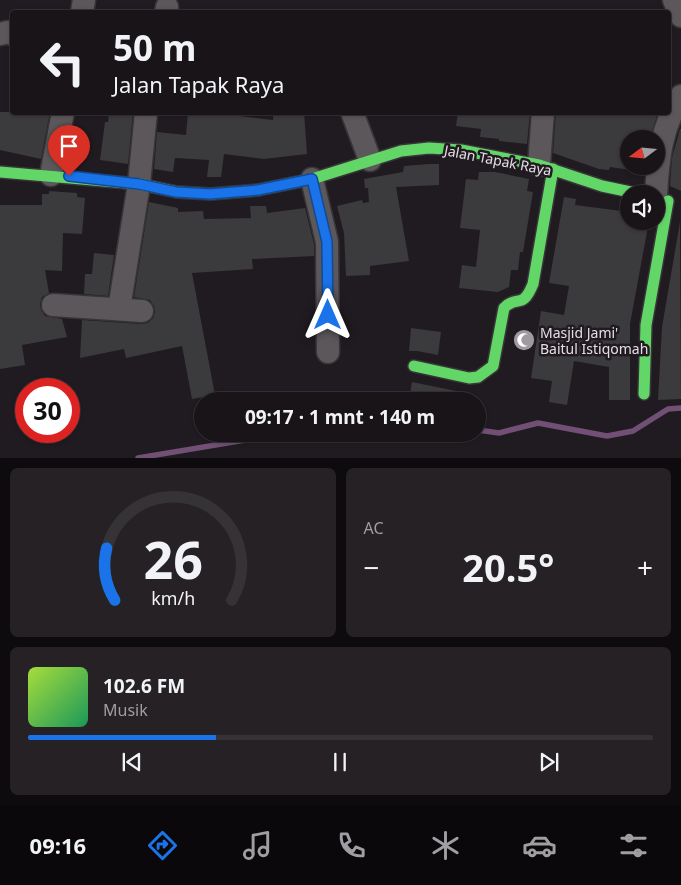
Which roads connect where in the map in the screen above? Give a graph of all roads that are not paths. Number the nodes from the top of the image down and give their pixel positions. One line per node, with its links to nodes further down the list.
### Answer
1 (674, 0): 2 (street)
2 (681, 16)
3 (681, 96): 14 (street)
4 (62, 115): 11 (street)
5 (146, 115): 13 (street)
6 (353, 115): 8 (street)
7 (543, 115): 9 (street)
8 (370, 160): 9 (street, Jalan Tapak Raya); 12 (street, Jalan Tapak Raya)
9 (546, 167): 15 (street, Jalan Tapak Raya); 21 (street)
10 (0, 172): 11 (street, Jalan Tapak Raya)
11 (52, 175): 13 (street, Jalan Tapak Raya)
12 (312, 179): 13 (street, Jalan Tapak Raya); 20 (street)
13 (139, 184): 18 (street)
14 (664, 185)
15 (620, 190)
16 (660, 230): 22 (street)
17 (52, 304): 18 (street)
18 (118, 309): 19 (street)
19 (142, 311)
20 (328, 352)
21 (414, 366)
22 (644, 394)

